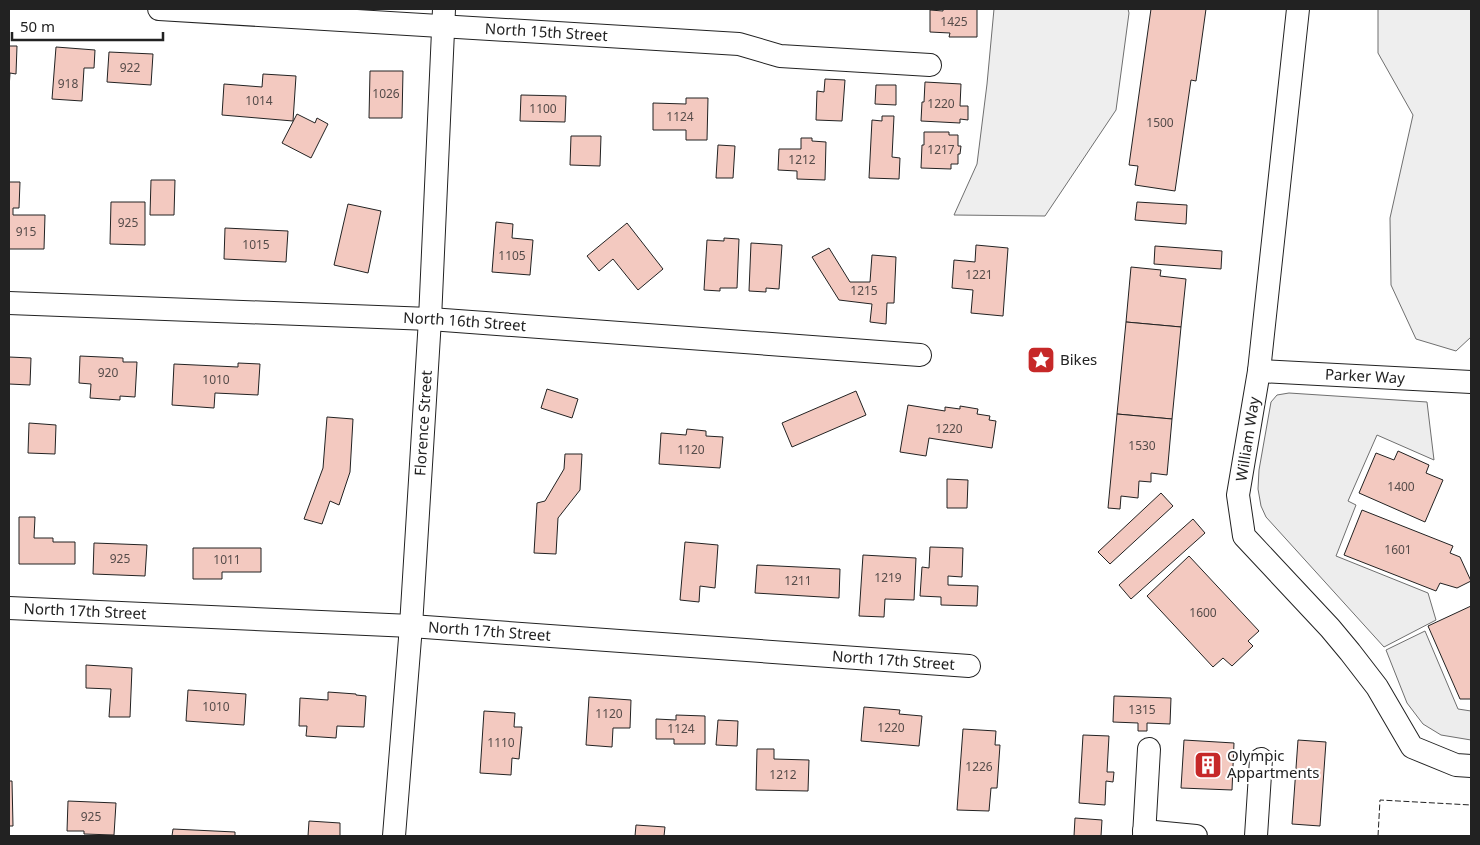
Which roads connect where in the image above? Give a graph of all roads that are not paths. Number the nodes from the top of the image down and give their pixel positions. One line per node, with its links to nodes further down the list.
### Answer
1 (159, 9): 3 (street, North 15th Street)
2 (1298, 9): 8 (street, William Way)
3 (444, 18): 4 (street, North 15th Street); 6 (street, Florence Street)
4 (930, 65)
5 (9, 303): 6 (street, North 16th Street)
6 (430, 318): 7 (street, North 16th Street); 11 (street, Florence Street)
7 (920, 355)
8 (1259, 371): 9 (street, Parker Way); 15 (street, William Way)
9 (1471, 382)
10 (9, 608): 11 (street, North 17th Street)
11 (412, 626): 12 (street, North 17th Street); 17 (street, Florence Street)
12 (969, 666)
13 (1149, 749): 16 (street)
14 (1261, 759): 19 (street)
15 (1471, 766)
16 (1144, 834): 18 (street)
17 (394, 836)
18 (1196, 836)
19 (1256, 836)

